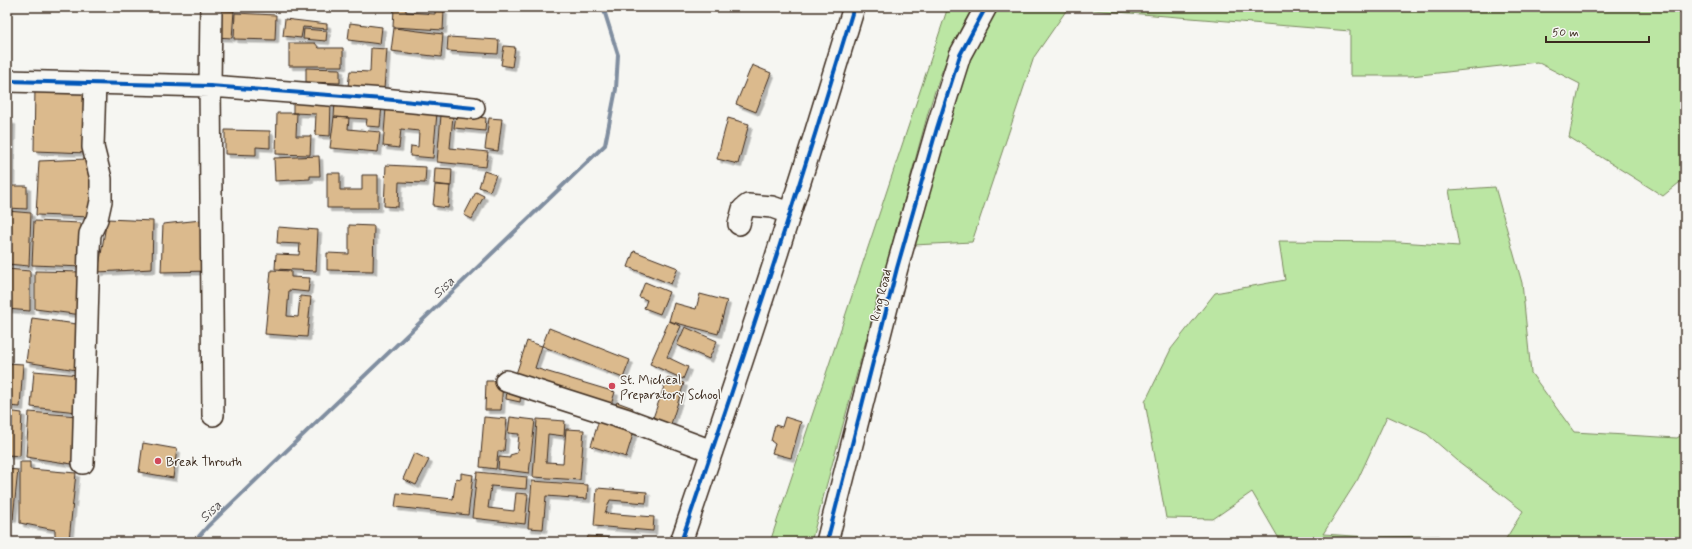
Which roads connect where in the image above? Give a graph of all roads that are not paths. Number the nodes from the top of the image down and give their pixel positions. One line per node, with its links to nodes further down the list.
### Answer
1 (211, 7): 6 (street)
2 (854, 7): 8 (street)
3 (986, 7): 14 (street, Ring Road)
4 (7, 81): 5 (street)
5 (95, 83): 6 (street); 13 (street)
6 (210, 86): 7 (street); 11 (street)
7 (474, 108)
8 (789, 214): 9 (street); 12 (street)
9 (738, 224)
10 (506, 381): 12 (street)
11 (213, 415)
12 (712, 451): 15 (street)
13 (83, 463)
14 (830, 532)
15 (681, 542)

